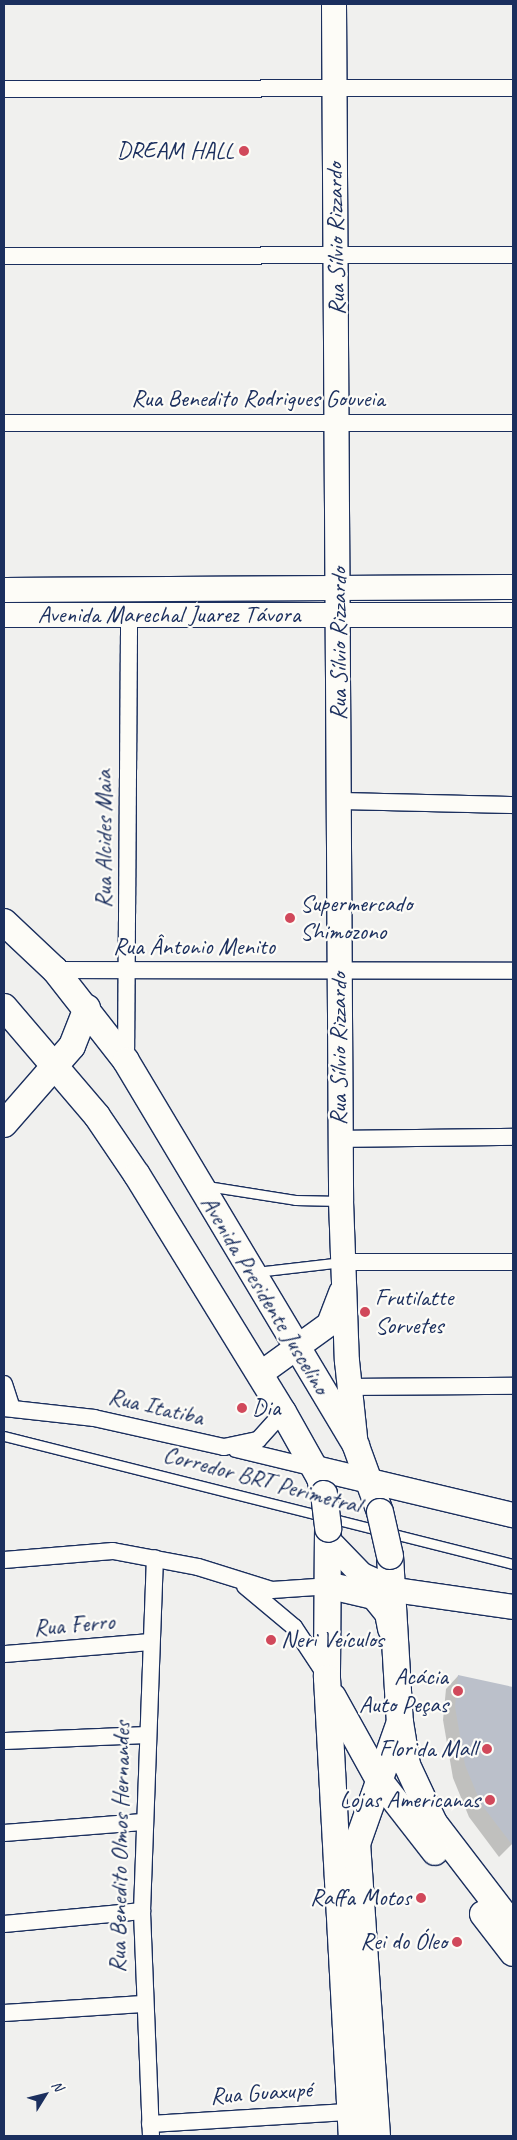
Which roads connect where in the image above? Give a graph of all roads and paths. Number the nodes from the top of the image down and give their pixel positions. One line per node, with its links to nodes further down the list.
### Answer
1 (334, 4): 2 (street, Rua Sílvio Rizzardo)
2 (332, 88): 3 (street); 4 (street); 5 (street, Rua Sílvio Rizzardo)
3 (513, 88)
4 (4, 89)
5 (337, 254): 6 (street); 7 (street); 8 (street, Rua Sílvio Rizzardo)
6 (513, 255)
7 (4, 256)
8 (337, 422): 9 (street, Rua Benedito Rodrigues Gouveia); 10 (street, Rua Benedito Rodrigues Gouveia); 11 (street, Rua Sílvio Rizzardo)
9 (4, 423)
10 (513, 423)
11 (340, 586): 12 (street, Avenida Marechal Juarez Távora); 13 (street, Avenida Marechal Juarez Távora); 14 (street, Rua Sílvio Rizzardo)
12 (513, 587)
13 (4, 590)
14 (340, 614): 16 (street, Avenida Marechal Juarez Távora); 17 (street, Avenida Marechal Juarez Távora); 18 (street, Rua Sílvio Rizzardo)
15 (4, 615): 17 (street, Avenida Marechal Juarez Távora)
16 (513, 615)
17 (129, 618): 24 (street, Rua Alcides Maia)
18 (339, 801): 19 (street); 22 (street, Rua Sílvio Rizzardo)
19 (513, 805)
20 (4, 922): 21 (main road, Avenida Presidente Juscelino)
21 (55, 970): 24 (street, Rua Ântonio Menito); 26 (main road, Avenida Presidente Juscelino)
22 (339, 970): 23 (street, Rua Ântonio Menito); 24 (street, Rua Ântonio Menito); 31 (street, Rua Sílvio Rizzardo)
23 (513, 971)
24 (126, 972): 27 (street, Rua Alcides Maia)
25 (4, 1007): 28 (main road, Avenida Presidente Juscelino)
26 (87, 1008): 27 (main road, Avenida Presidente Juscelino); 28 (main road)
27 (126, 1061): 32 (main road, Avenida Presidente Juscelino)
28 (56, 1065): 29 (main road); 38 (main road, Avenida Presidente Juscelino)
29 (4, 1123)
30 (513, 1137): 31 (street)
31 (340, 1139): 33 (street, Rua Sílvio Rizzardo)
32 (199, 1185): 33 (lane); 35 (main road, Avenida Presidente Juscelino)
33 (341, 1201): 36 (street, Rua Sílvio Rizzardo)
34 (513, 1262): 36 (street)
35 (251, 1272): 36 (lane); 37 (main road, Avenida Presidente Juscelino)
36 (343, 1273): 37 (street, Rua Sílvio Rizzardo); 39 (street, Rua Sílvio Rizzardo)
37 (299, 1346): 38 (street, Rua Sílvio Rizzardo); 39 (street); 45 (main road, Avenida Presidente Juscelino)
38 (260, 1374): 43 (main road, Avenida Presidente Juscelino)
39 (350, 1379): 41 (street); 45 (street, Rua Sílvio Rizzardo)
40 (4, 1384): 42 (street)
41 (513, 1386)
42 (8, 1408): 46 (street, Rua Itatiba)
43 (283, 1412): 46 (street, Rua Itatiba); 47 (main road, Avenida Presidente Juscelino)
44 (4, 1436): 53 (lane, Corredor BRT Perimetral)
45 (356, 1446): 48 (main road, Avenida Presidente Juscelino)
46 (224, 1447): 47 (street)
47 (315, 1468): 48 (street); 50 (main road, Avenida Presidente Juscelino, bridge)
48 (369, 1479): 49 (street); 55 (main road, Avenida Presidente Juscelino, bridge)
49 (513, 1515)
50 (328, 1535): 55 (street); 56 (main road, Avenida Presidente Juscelino)
51 (155, 1558): 52 (street); 54 (street); 58 (street, Rua Benedito Olmos Hernandes)
52 (4, 1560)
53 (512, 1563)
54 (237, 1581): 56 (street); 61 (street)
55 (395, 1590): 57 (street); 59 (main road, Avenida Presidente Juscelino)
56 (330, 1598): 59 (main road); 61 (main road, Avenida Presidente Juscelino)
57 (513, 1607)
58 (149, 1642): 60 (street, Rua Ferro); 64 (street, Rua Benedito Olmos Hernandes)
59 (396, 1652): 63 (main road, Avenida Presidente Juscelino)
60 (4, 1654)
61 (327, 1678): 62 (main road); 77 (main road)
62 (337, 1711): 63 (main road); 66 (main road)
63 (397, 1733): 66 (main road); 73 (main road, Avenida Presidente Juscelino)
64 (145, 1735): 65 (street); 68 (street, Rua Benedito Olmos Hernandes)
65 (4, 1741)
66 (380, 1780): 67 (main road); 69 (main road)
67 (402, 1810): 69 (main road); 74 (main road)
68 (143, 1822): 70 (street); 71 (street, Rua Benedito Olmos Hernandes)
69 (361, 1822): 77 (main road)
70 (4, 1833)
71 (142, 1911): 72 (street); 75 (street, Rua Benedito Olmos Hernandes)
72 (4, 1924)
73 (513, 1926)
74 (513, 1953)
75 (143, 2004): 76 (street); 78 (street, Rua Benedito Olmos Hernandes)
76 (4, 2013)
77 (359, 2119): 78 (street, Rua Guaxupé); 79 (main road)
78 (151, 2130)
79 (376, 2136)

